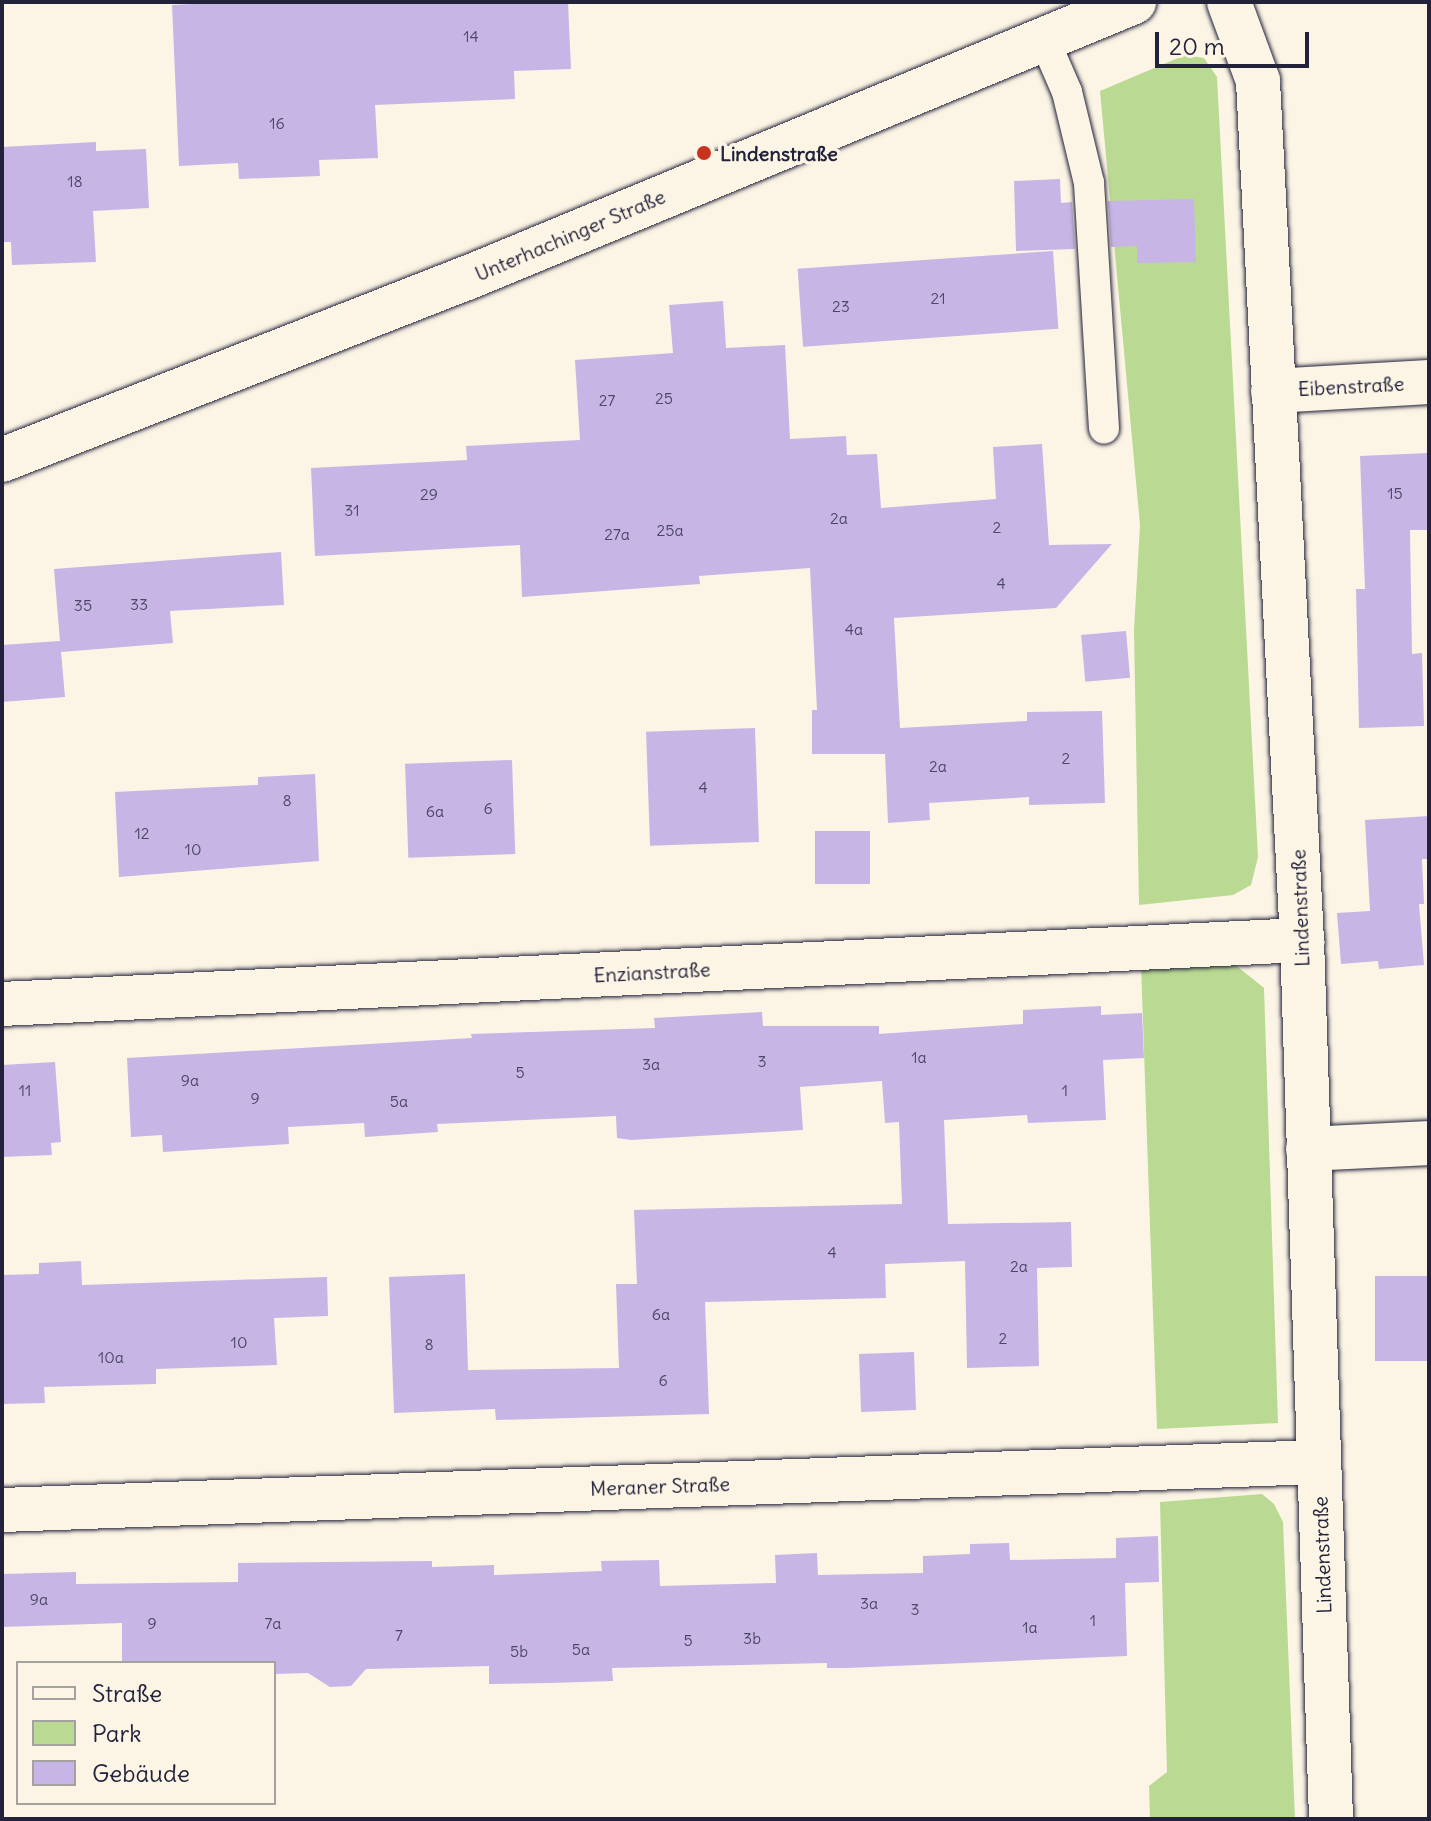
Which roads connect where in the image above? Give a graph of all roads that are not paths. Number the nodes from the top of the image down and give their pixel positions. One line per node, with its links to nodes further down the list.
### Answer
1 (1134, 2): 3 (street, Unterhachinger Straße)
2 (1229, 2): 5 (street, Lindenstraße)
3 (1044, 39): 6 (lane); 7 (street, Unterhachinger Straße)
4 (1429, 382): 5 (street, Eibenstraße)
5 (1273, 391): 8 (street, Lindenstraße)
6 (1104, 429)
7 (2, 460)
8 (1302, 940): 9 (street, Enzianstraße); 11 (street, Lindenstraße)
9 (2, 1004)
10 (1429, 1143): 11 (street)
11 (1308, 1149): 12 (street, Lindenstraße)
12 (1318, 1462): 13 (street, Meraner Straße); 14 (street, Lindenstraße)
13 (2, 1510)
14 (1331, 1819)

